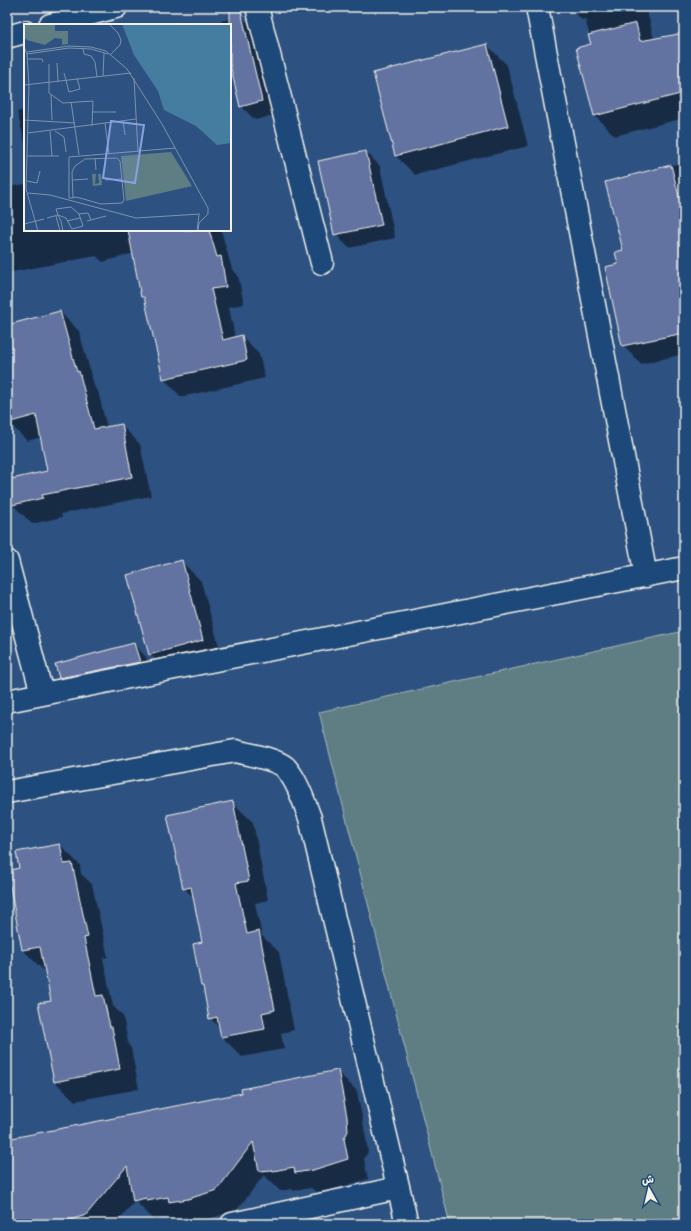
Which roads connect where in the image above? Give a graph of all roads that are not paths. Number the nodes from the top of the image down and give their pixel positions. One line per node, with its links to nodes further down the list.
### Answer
1 (116, 7): 4 (street)
2 (257, 7): 7 (street)
3 (537, 7): 10 (street)
4 (54, 24)
5 (24, 32): 6 (street)
6 (7, 36)
7 (322, 263)
8 (7, 561): 11 (street)
9 (684, 568): 10 (street)
10 (646, 576): 11 (street)
11 (42, 694): 12 (street)
12 (7, 701)
13 (7, 792): 14 (street)
14 (398, 1188): 15 (street); 16 (street)
15 (232, 1224)
16 (407, 1224)

